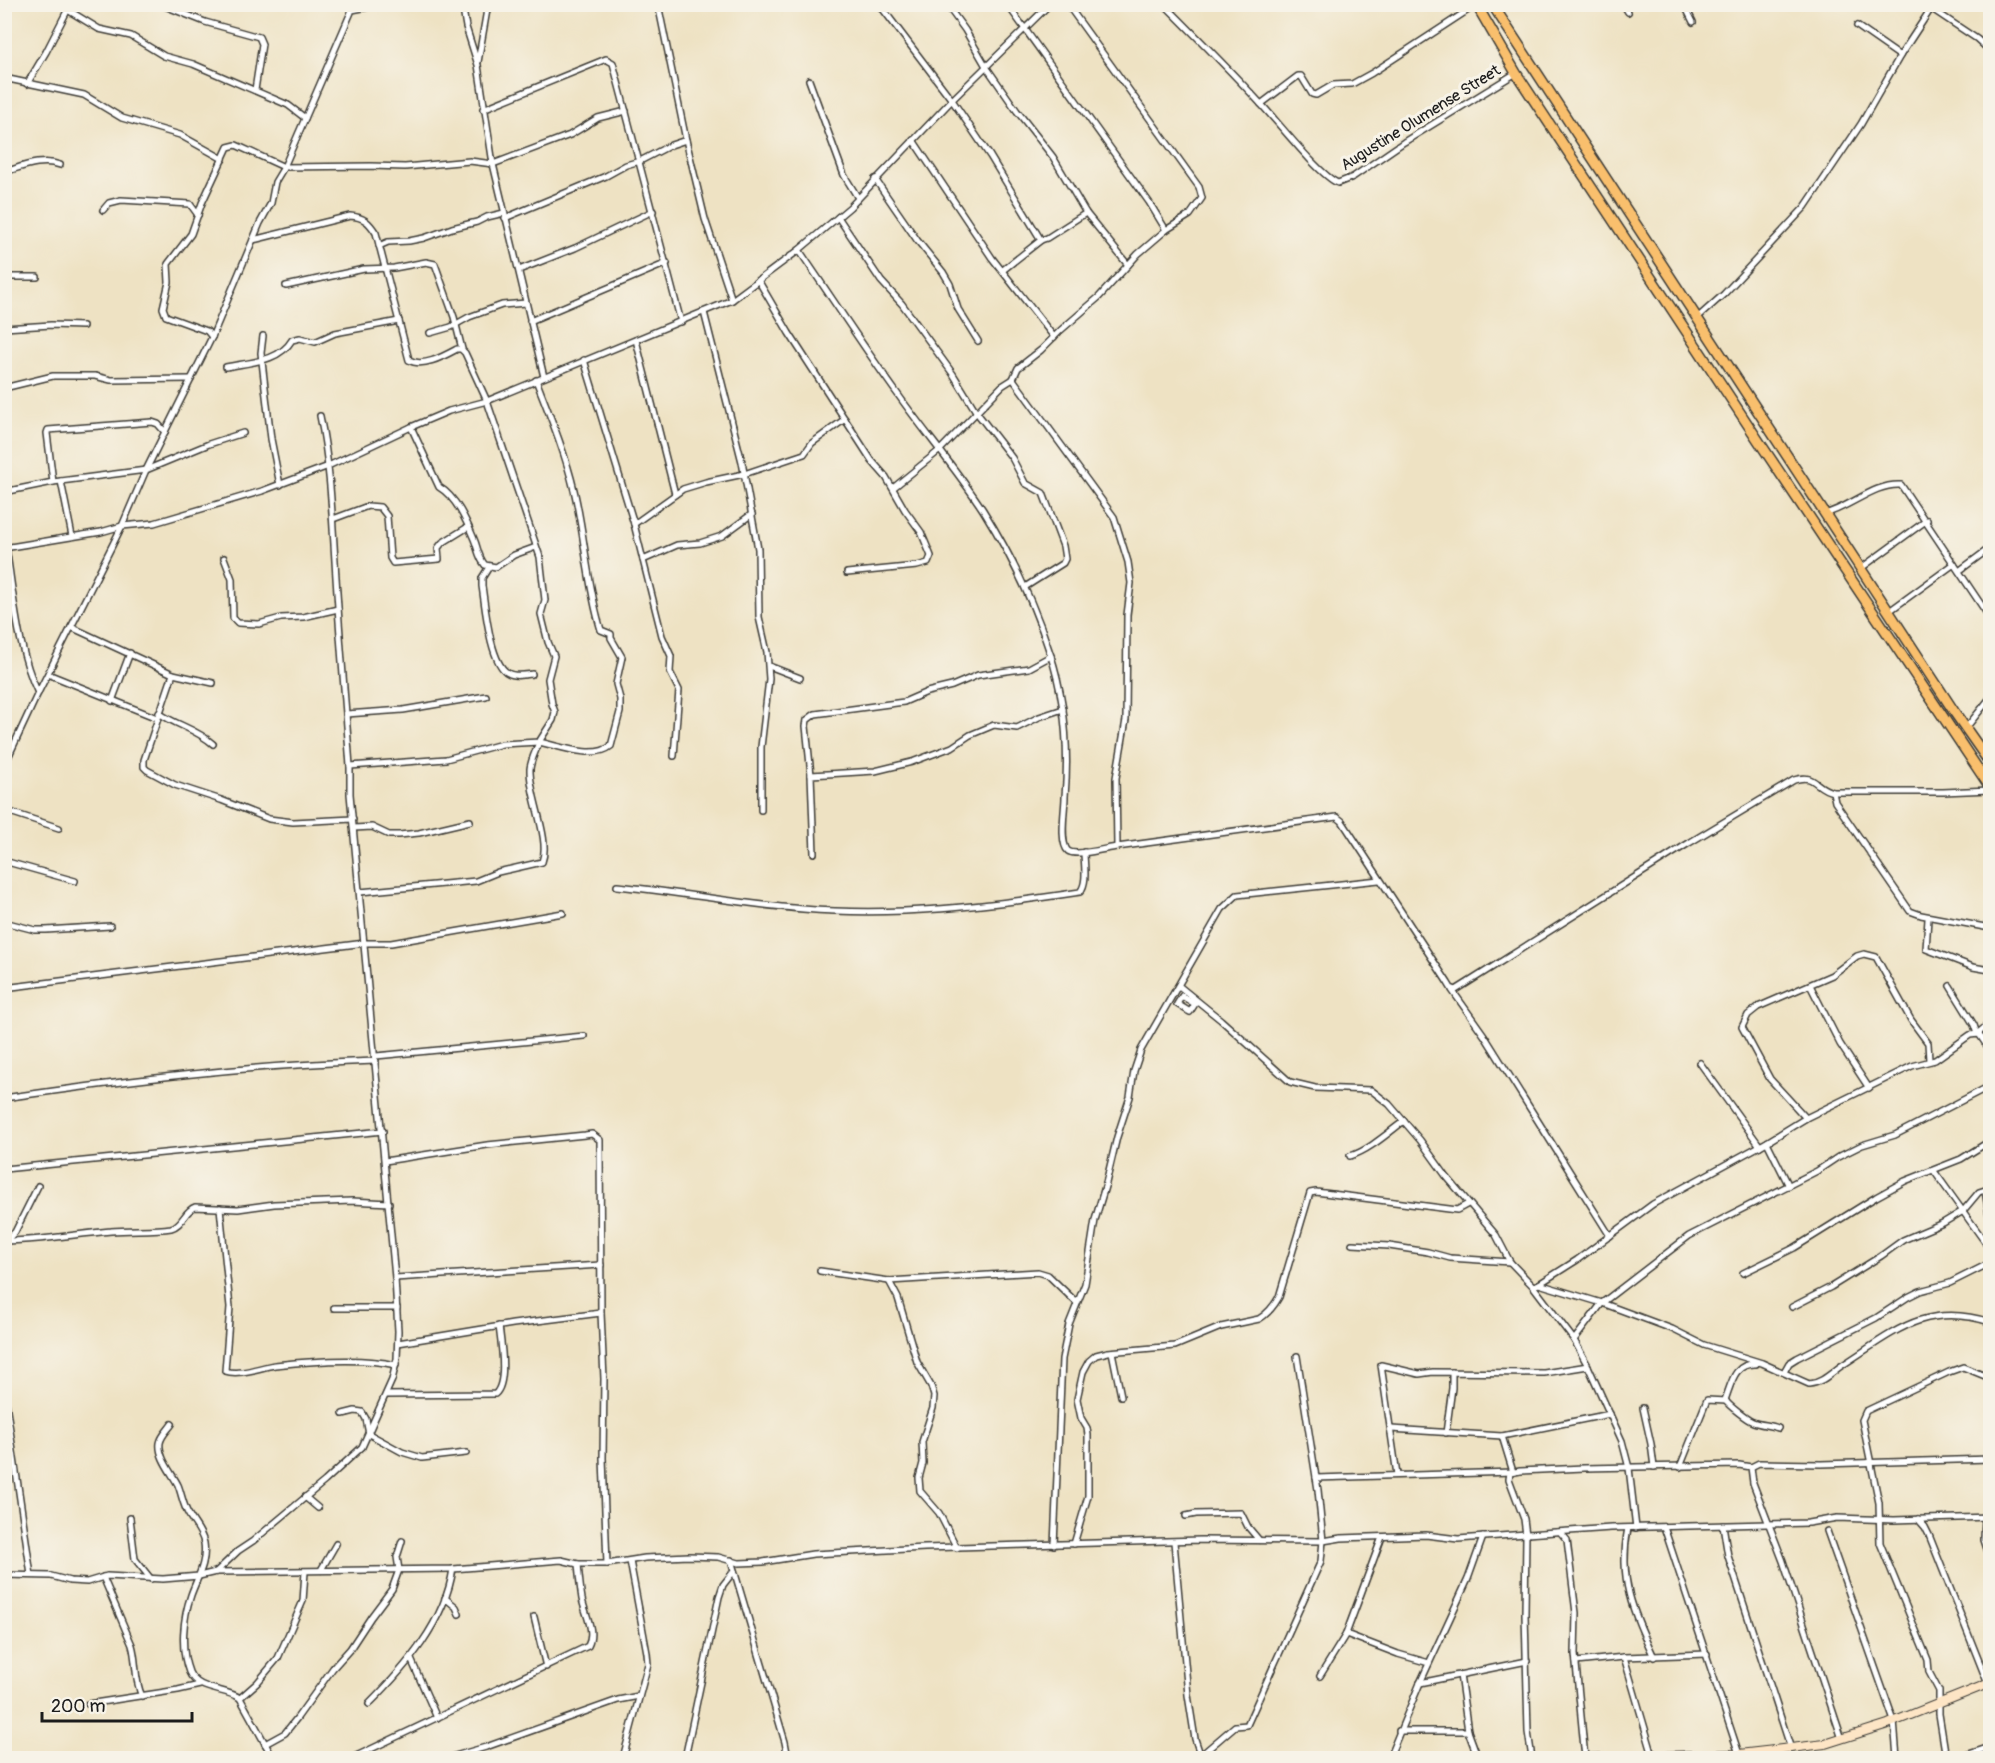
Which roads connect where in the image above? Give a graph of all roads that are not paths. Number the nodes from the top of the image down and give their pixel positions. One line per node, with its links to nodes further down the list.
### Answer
1 (58, 4): 19 (street)
2 (160, 4): 32 (street)
3 (383, 4): 17 (street)
4 (462, 4): 26 (street)
5 (488, 4): 26 (street)
6 (658, 4): 38 (street)
7 (879, 4): 33 (street)
8 (946, 4): 27 (street)
9 (1008, 4): 23 (street)
10 (1050, 4): 23 (street)
11 (1067, 4): 54 (street)
12 (1164, 4): 34 (street)
13 (1492, 4): 71 (highway)
14 (1623, 4): 20 (street)
15 (1476, 5): 28 (highway); 34 (street)
16 (1686, 5): 21 (street)
17 (353, 7): 37 (street)
18 (1933, 7): 24 (street); 25 (street)
19 (67, 11): 31 (street); 32 (street)
20 (1628, 12)
21 (1693, 22)
22 (1857, 26): 25 (street)
23 (1025, 30): 27 (street); 54 (street)
24 (1990, 51)
25 (1900, 56): 71 (street)
26 (478, 65): 35 (street)
27 (987, 68): 33 (street); 50 (street)
28 (1516, 73): 34 (street, Augustine Olumense Street); 101 (highway)
29 (4, 78): 31 (street)
30 (808, 80): 47 (street)
31 (27, 84): 40 (street)
32 (255, 90): 37 (street)
33 (952, 100): 39 (street); 56 (street)
34 (1261, 104)
35 (483, 109): 36 (street); 42 (street)
36 (626, 111): 41 (street); 42 (street)
37 (305, 118): 44 (street)
38 (686, 140): 41 (street); 68 (street)
39 (913, 140): 46 (street); 63 (street)
40 (223, 159): 44 (street); 51 (street)
41 (640, 161): 49 (street); 52 (street)
42 (493, 164): 44 (street); 52 (street)
43 (60, 165): 45 (street)
44 (284, 167): 55 (street)
45 (4, 171)
46 (875, 179): 47 (street); 83 (street)
47 (858, 198): 53 (street)
48 (102, 210): 51 (street)
49 (653, 211): 59 (street); 62 (street)
50 (1086, 213): 56 (street); 60 (street)
51 (198, 215): 80 (street)
52 (504, 216): 57 (street); 62 (street)
53 (838, 217): 58 (street); 94 (street)
54 (1166, 230): 60 (street)
55 (253, 240): 57 (street); 80 (street)
56 (1041, 240): 63 (street)
57 (379, 246): 61 (street)
58 (799, 250): 66 (street); 102 (street)
59 (667, 263): 73 (street); 74 (street)
60 (1128, 265): 81 (street)
61 (385, 269): 67 (street); 72 (street); 75 (street)
62 (519, 270): 69 (street)
63 (1003, 270): 81 (street)
64 (4, 277): 65 (street)
65 (37, 277)
66 (758, 280): 68 (street); 96 (street)
67 (286, 286)
68 (732, 300): 70 (street)
69 (526, 303): 73 (street); 75 (street)
70 (704, 312): 74 (street); 105 (street)
71 (1696, 319): 100 (highway)
72 (399, 321): 84 (street); 85 (street)
73 (531, 321): 88 (street)
74 (681, 322): 82 (street)
75 (456, 324): 78 (street); 84 (street)
76 (83, 326): 77 (street)
77 (4, 328)
78 (430, 333)
79 (263, 336): 85 (street)
80 (212, 337): 89 (street)
81 (1054, 337): 90 (street)
82 (636, 340): 86 (street); 111 (street)
83 (978, 341)
84 (462, 349): 93 (street)
85 (261, 360): 87 (street); 108 (street)
86 (585, 360): 88 (street); 116 (street)
87 (226, 367)
88 (544, 377): 91 (street)
89 (191, 379): 92 (street); 98 (street)
90 (1013, 379): 94 (street); 166 (street)
91 (536, 380): 93 (street); 151 (street)
92 (4, 388)
93 (487, 401): 97 (street); 120 (street)
94 (977, 413): 102 (street); 130 (street)
95 (320, 416): 103 (street)
96 (844, 419): 105 (street); 109 (street)
97 (411, 427): 103 (street); 118 (street)
98 (165, 432): 104 (street); 107 (street)
99 (243, 433): 104 (street)
100 (1772, 434): 101 (highway); 113 (highway)
101 (1760, 443): 158 (highway)
102 (940, 450): 109 (street); 130 (street)
103 (326, 467): 108 (street); 114 (street)
104 (146, 470): 106 (street); 117 (street)
105 (744, 474): 111 (street); 112 (street)
106 (61, 481): 107 (street); 119 (street)
107 (52, 482): 110 (street)
108 (280, 485): 117 (street)
109 (892, 488): 129 (street)
110 (4, 492)
111 (675, 494): 116 (street)
112 (752, 514): 124 (street); 137 (street)
113 (1824, 514): 115 (street); 127 (highway)
114 (333, 519): 118 (street); 131 (street)
115 (1927, 520): 125 (street); 127 (street)
116 (634, 524): 124 (street)
117 (122, 526): 119 (street); 134 (street)
118 (468, 527): 126 (street)
119 (72, 536): 121 (street)
120 (536, 547): 126 (street); 151 (street)
121 (5, 548): 143 (street)
122 (1990, 548): 128 (street)
123 (224, 558): 131 (street)
124 (643, 560): 153 (street)
125 (1954, 564): 128 (street); 132 (street)
126 (489, 567): 140 (street)
127 (1860, 569): 132 (highway)
128 (1959, 571): 133 (street)
129 (847, 573)
130 (1025, 587): 136 (street)
131 (338, 609): 148 (street)
132 (1888, 612): 150 (highway)
133 (1990, 618)
134 (71, 627): 135 (street); 138 (street)
135 (130, 653): 139 (street); 146 (street)
136 (1051, 656): 147 (street); 157 (street)
137 (769, 666): 141 (street); 161 (street)
138 (48, 674): 143 (street); 146 (street)
139 (173, 674): 142 (street); 149 (street)
140 (532, 674)
141 (800, 678)
142 (213, 683)
143 (38, 693): 155 (street)
144 (486, 696): 148 (street)
145 (1990, 698): 150 (street)
146 (111, 701): 149 (street)
147 (1063, 709): 157 (street); 167 (street)
148 (346, 714): 156 (street)
149 (158, 716): 152 (street); 162 (street)
150 (1966, 728): 154 (highway)
151 (539, 742): 156 (street); 173 (street)
152 (213, 744)
153 (674, 756)
154 (1990, 763)
155 (4, 766)
156 (350, 766): 162 (street)
157 (811, 775): 168 (street)
158 (1990, 788): 159 (street)
159 (1833, 792): 178 (street); 185 (street)
160 (4, 810): 164 (street)
161 (761, 810)
162 (353, 819): 165 (street)
163 (470, 821): 165 (street)
164 (59, 828)
165 (354, 828): 173 (street)
166 (1117, 846): 167 (street); 170 (street)
167 (1084, 852): 172 (street)
168 (814, 853)
169 (4, 861): 171 (street)
170 (1379, 880): 181 (street); 185 (street)
171 (75, 881)
172 (617, 886)
173 (360, 892): 179 (street)
174 (563, 913): 179 (street)
175 (1928, 919): 180 (street)
176 (4, 922): 177 (street)
177 (110, 926)
178 (1990, 928)
179 (365, 943): 184 (street); 190 (street)
180 (1990, 970)
181 (1179, 986): 197 (street); 225 (street)
182 (1810, 986): 191 (street); 194 (street); 196 (street)
183 (1950, 986): 187 (street)
184 (4, 988)
185 (1451, 988): 213 (street)
186 (1990, 1023): 187 (street)
187 (1977, 1034): 189 (street); 191 (street)
188 (584, 1036): 190 (street)
189 (1990, 1050)
190 (376, 1058): 195 (street); 198 (street)
191 (1929, 1060): 194 (street)
192 (1700, 1063): 201 (street)
193 (1990, 1086): 207 (street)
194 (1869, 1088): 196 (street)
195 (4, 1098)
196 (1806, 1118): 200 (street)
197 (1404, 1121): 202 (street); 209 (street)
198 (382, 1131): 203 (street); 204 (street)
199 (1990, 1141): 205 (street)
200 (1767, 1142): 201 (street); 207 (street)
201 (1760, 1146): 213 (street)
202 (1350, 1156)
203 (385, 1161): 208 (street); 219 (street)
204 (4, 1168)
205 (1934, 1171): 211 (street); 221 (street)
206 (38, 1186): 214 (street)
207 (1789, 1186): 226 (street)
208 (389, 1203): 210 (street); 222 (street)
209 (1468, 1204): 217 (street); 235 (street)
210 (220, 1208): 214 (street); 238 (street)
211 (1963, 1211): 212 (street); 216 (street); 227 (street)
212 (1990, 1221)
213 (1610, 1236): 224 (street)
214 (5, 1241)
215 (1352, 1244): 217 (street)
216 (1990, 1249)
217 (1510, 1262): 224 (street)
218 (1990, 1263): 241 (street)
219 (601, 1265): 222 (street); 230 (street)
220 (820, 1270): 223 (street)
221 (1743, 1273)
222 (395, 1278): 229 (street)
223 (889, 1281): 225 (street); 292 (street)
224 (1536, 1285): 226 (street); 233 (street)
225 (1077, 1303): 291 (street)
226 (1602, 1303): 233 (street); 237 (street)
227 (1792, 1307)
228 (334, 1308): 229 (street)
229 (397, 1308): 234 (street)
230 (601, 1313): 232 (street); 297 (street)
231 (1990, 1322): 241 (street)
232 (499, 1326): 234 (street); 244 (street)
233 (1574, 1340): 239 (street)
234 (398, 1343): 238 (street)
235 (1112, 1352): 245 (street); 290 (street)
236 (1297, 1356): 265 (street)
237 (1764, 1364): 241 (street); 246 (street)
238 (396, 1365): 244 (street)
239 (1588, 1366): 240 (street); 249 (street)
240 (1452, 1372): 252 (street); 253 (street)
241 (1785, 1372)
242 (1990, 1378): 258 (street)
243 (4, 1389): 305 (street)
244 (386, 1395): 254 (street)
245 (1121, 1396)
246 (1726, 1401): 251 (street); 260 (street)
247 (1643, 1408): 259 (street)
248 (343, 1414): 254 (street)
249 (1610, 1414): 255 (street); 262 (street)
250 (172, 1424): 306 (street)
251 (1778, 1428)
252 (1391, 1429): 253 (street); 264 (street)
253 (1446, 1433): 255 (street)
254 (369, 1434): 256 (street); 266 (street)
255 (1502, 1436): 263 (street)
256 (466, 1453)
257 (1990, 1459): 258 (street)
258 (1871, 1463): 261 (street); 271 (street)
259 (1654, 1467): 260 (street); 262 (street)
260 (1680, 1467): 261 (street)
261 (1751, 1467): 274 (street)
262 (1629, 1468): 263 (street); 277 (street)
263 (1513, 1472): 264 (street); 281 (street)
264 (1397, 1475): 265 (street)
265 (1316, 1478): 287 (street)
266 (305, 1497): 267 (street); 302 (street)
267 (318, 1508)
268 (1186, 1516): 284 (street)
269 (1988, 1517): 272 (street); 293 (street)
270 (130, 1518): 308 (street)
271 (1881, 1519): 272 (street); 274 (street); 329 (street)
272 (1918, 1519): 324 (street)
273 (1723, 1525): 274 (street); 275 (street); 339 (street)
274 (1769, 1525): 336 (street)
275 (1664, 1527): 277 (street); 313 (street)
276 (1628, 1528): 277 (street); 279 (street); 315 (street)
277 (1636, 1528)
278 (1827, 1531): 333 (street)
279 (1571, 1532): 280 (street); 285 (street)
280 (1561, 1533): 281 (street); 285 (street)
281 (1526, 1535): 282 (street); 317 (street)
282 (1483, 1537): 283 (street); 319 (street)
283 (1382, 1538): 287 (street); 312 (street)
284 (1259, 1540): 287 (street); 288 (street)
285 (1567, 1540): 318 (street)
286 (402, 1541): 300 (street)
287 (1323, 1541): 342 (street)
288 (1174, 1542): 290 (street); 342 (street)
289 (336, 1544): 299 (street)
290 (1074, 1544): 291 (street)
291 (1054, 1545): 292 (street)
292 (957, 1548): 294 (street)
293 (1990, 1558)
294 (731, 1560): 295 (street); 301 (street)
295 (630, 1561): 297 (street); 327 (street)
296 (578, 1564): 297 (street); 298 (street); 320 (street)
297 (607, 1564)
298 (453, 1569): 300 (street); 309 (street)
299 (321, 1570): 300 (street); 303 (street)
300 (399, 1570): 337 (street)
301 (734, 1571): 347 (street); 348 (street)
302 (216, 1572): 303 (street); 306 (street)
303 (305, 1572): 328 (street)
304 (4, 1575): 305 (street)
305 (31, 1575): 307 (street)
306 (199, 1576): 308 (street); 325 (street)
307 (103, 1577): 308 (street); 326 (street)
308 (151, 1579)
309 (445, 1598): 310 (street); 316 (street)
310 (459, 1614)
311 (534, 1617): 320 (street)
312 (1346, 1634): 319 (street); 322 (street)
313 (1707, 1654): 315 (street); 340 (street)
314 (1624, 1657): 315 (street); 318 (street); 341 (street)
315 (1654, 1657)
316 (411, 1659): 331 (street); 332 (street)
317 (1527, 1661): 321 (street); 351 (street)
318 (1576, 1662): 352 (street)
319 (1429, 1663): 323 (street)
320 (546, 1667): 332 (street)
321 (1460, 1675): 323 (street); 335 (street)
322 (1320, 1676)
323 (1420, 1683): 334 (street)
324 (1989, 1683): 329 (street)
325 (200, 1684): 326 (street); 328 (street)
326 (142, 1696): 330 (street)
327 (639, 1696): 345 (street); 346 (street)
328 (240, 1698): 337 (street)
329 (1940, 1703): 333 (street); 354 (street)
330 (88, 1704)
331 (369, 1704)
332 (437, 1718): 344 (street)
333 (1894, 1721): 336 (street); 353 (street)
334 (1399, 1731): 335 (street); 349 (street)
335 (1468, 1731): 350 (street)
336 (1842, 1739): 339 (street)
337 (265, 1744): 343 (street)
338 (1990, 1746): 355 (street)
339 (1791, 1749): 340 (street)
340 (1739, 1754): 341 (street)
341 (1653, 1756): 352 (street)
342 (1201, 1757)
343 (273, 1758)
344 (352, 1758)
345 (448, 1758)
346 (623, 1758)
347 (685, 1758)
348 (788, 1758)
349 (1389, 1758)
350 (1478, 1758)
351 (1532, 1758)
352 (1584, 1758)
353 (1897, 1758)
354 (1946, 1758)
355 (1958, 1758)

